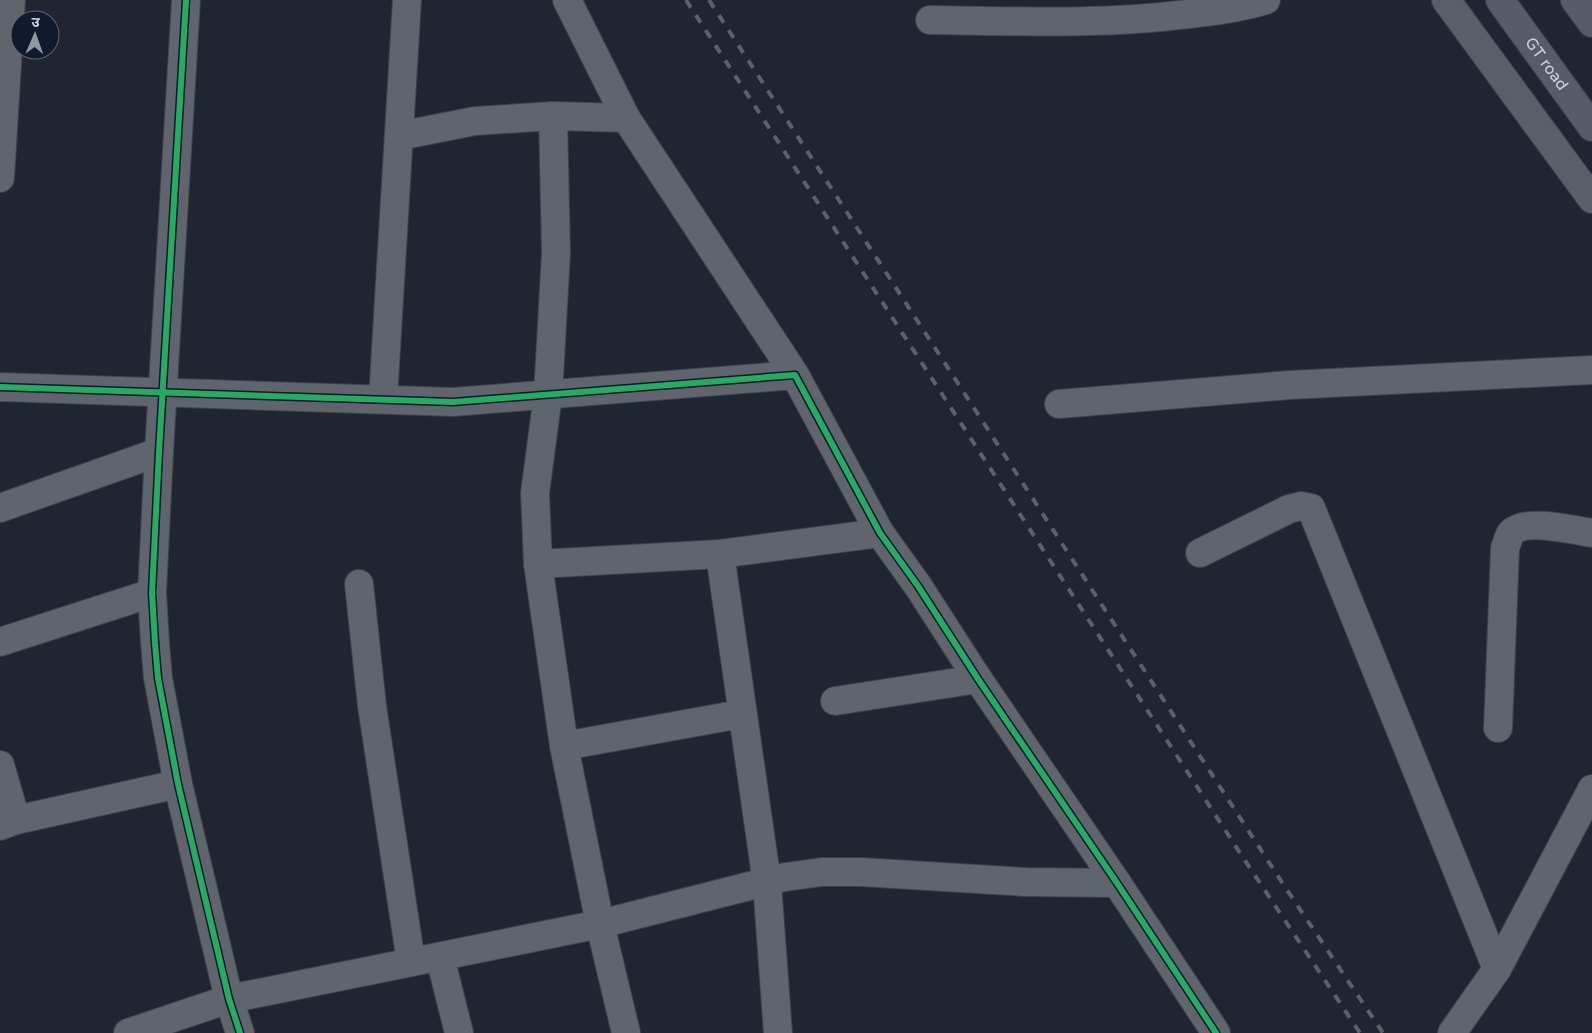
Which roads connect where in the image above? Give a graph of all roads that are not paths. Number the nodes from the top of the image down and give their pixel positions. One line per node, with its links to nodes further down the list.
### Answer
1 (11, 0): 15 (street)
2 (186, 0): 20 (street)
3 (407, 0): 14 (street)
4 (567, 0): 12 (street)
5 (1266, 0): 9 (street)
6 (1446, 0): 16 (main road)
7 (1500, 0): 13 (highway, GT road)
8 (1575, 0): 10 (highway)
9 (930, 20)
10 (1592, 23)
11 (554, 116): 12 (street); 14 (street); 21 (street)
12 (626, 118): 18 (street)
13 (1592, 127)
14 (399, 136): 22 (street)
15 (0, 178)
16 (1592, 199)
17 (1592, 370): 23 (street)
18 (795, 375): 21 (street); 26 (street)
19 (0, 387): 20 (street)
20 (162, 394): 22 (street); 24 (street)
21 (548, 395): 22 (street); 30 (street)
22 (383, 399)
23 (1059, 404)
24 (159, 452): 25 (street); 32 (street)
25 (0, 508)
26 (880, 533): 29 (street); 34 (street)
27 (1592, 533): 37 (street)
28 (1200, 553): 48 (street)
29 (720, 554): 30 (street); 36 (street)
30 (538, 564): 38 (street)
31 (359, 584): 47 (street)
32 (152, 593): 33 (street); 40 (street)
33 (0, 642)
34 (978, 679): 35 (street); 44 (street)
35 (835, 701)
36 (741, 714): 38 (street); 43 (street)
37 (1498, 728)
38 (564, 746): 45 (street)
39 (0, 765): 42 (street)
40 (178, 784): 42 (street); 49 (street)
41 (1592, 789): 48 (street)
42 (8, 823)
43 (767, 883): 44 (street); 45 (street); 54 (street)
44 (1117, 883): 55 (street)
45 (600, 924): 46 (street); 53 (street)
46 (440, 957): 47 (street); 52 (street)
47 (412, 962): 49 (street)
48 (1496, 969): 56 (street)
49 (229, 999): 50 (street); 51 (street)
50 (128, 1033)
51 (240, 1033)
52 (459, 1033)
53 (626, 1033)
54 (778, 1033)
55 (1216, 1033)
56 (1452, 1033)

